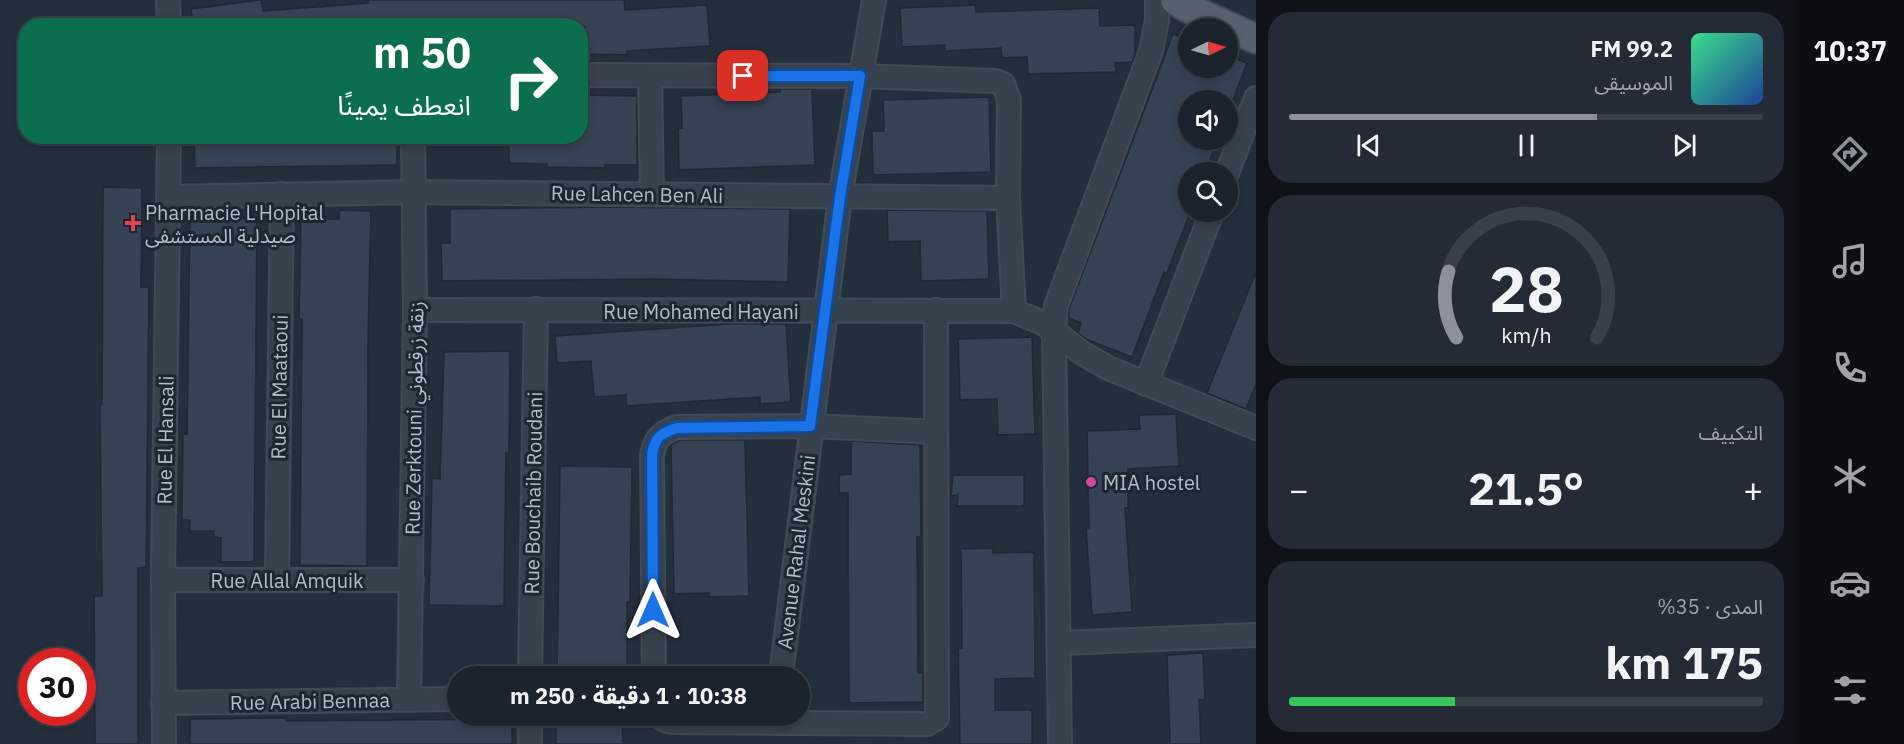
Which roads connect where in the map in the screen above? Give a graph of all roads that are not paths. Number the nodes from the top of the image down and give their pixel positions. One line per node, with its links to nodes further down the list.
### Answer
1 (168, 0): 5 (street)
2 (874, 0): 8 (street, Avenue Rahal Meskini)
3 (1157, 0): 26 (street)
4 (1175, 0): 6 (main road)
5 (169, 18)
6 (1256, 39)
7 (588, 75): 9 (street)
8 (860, 76): 9 (street); 18 (street, Avenue Rahal Meskini); 19 (street)
9 (650, 77): 16 (street)
10 (1256, 98): 13 (street)
11 (169, 144): 17 (street, Rue El Hansali)
12 (413, 144): 14 (street, Rue Zerktouni زنقة زرقطوني)
13 (1231, 162)
14 (414, 192): 15 (street, Rue Lahcen Ben Ali); 16 (street, Rue Lahcen Ben Ali); 22 (street, Rue Zerktouni زنقة زرقطوني)
15 (282, 194): 17 (street, Rue Lahcen Ben Ali); 31 (street, Rue El Maataoui)
16 (652, 194): 18 (street, Rue Lahcen Ben Ali)
17 (168, 197): 32 (street, Rue El Hansali)
18 (840, 197): 19 (street, Rue Lahcen Ben Ali); 25 (street, Avenue Rahal Meskini)
19 (1008, 198): 24 (street)
20 (1208, 222): 27 (street)
21 (536, 309): 22 (street, Rue Mohamed Hayani); 25 (street, Rue Mohamed Hayani); 36 (street, Rue Bouchaib Roudani)
22 (415, 310): 33 (street, Rue Zerktouni زنقة زرقطوني)
23 (936, 310): 24 (street, Rue Mohamed Hayani); 25 (street, Rue Mohamed Hayani); 30 (street)
24 (1014, 311): 26 (street, Rue Mohamed Hayani)
25 (825, 312): 28 (street, Avenue Rahal Meskini)
26 (1054, 330): 27 (street, Rue Mohamed Hayani); 35 (street)
27 (1146, 384): 29 (street, Rue Mohamed Hayani)
28 (810, 426): 30 (street); 37 (street); 38 (street, Avenue Rahal Meskini)
29 (1256, 428)
30 (936, 432): 44 (street)
31 (277, 579): 32 (street, Rue Allal Amquik); 33 (street, Rue Allal Amquik)
32 (163, 580): 41 (street, Rue El Hansali)
33 (412, 580): 39 (street, Rue Zerktouni زنقة زرقطوني)
34 (1256, 635): 35 (street)
35 (1060, 643): 47 (street)
36 (530, 666)
37 (654, 666)
38 (782, 666)
39 (409, 699): 40 (street, Rue Arabi Bennaa); 41 (street, Rue Arabi Bennaa)
40 (447, 699)
41 (163, 703): 45 (street, Rue El Hansali)
42 (530, 726): 46 (street)
43 (742, 726): 44 (street)
44 (775, 728)
45 (164, 744)
46 (530, 744)
47 (1060, 744)

